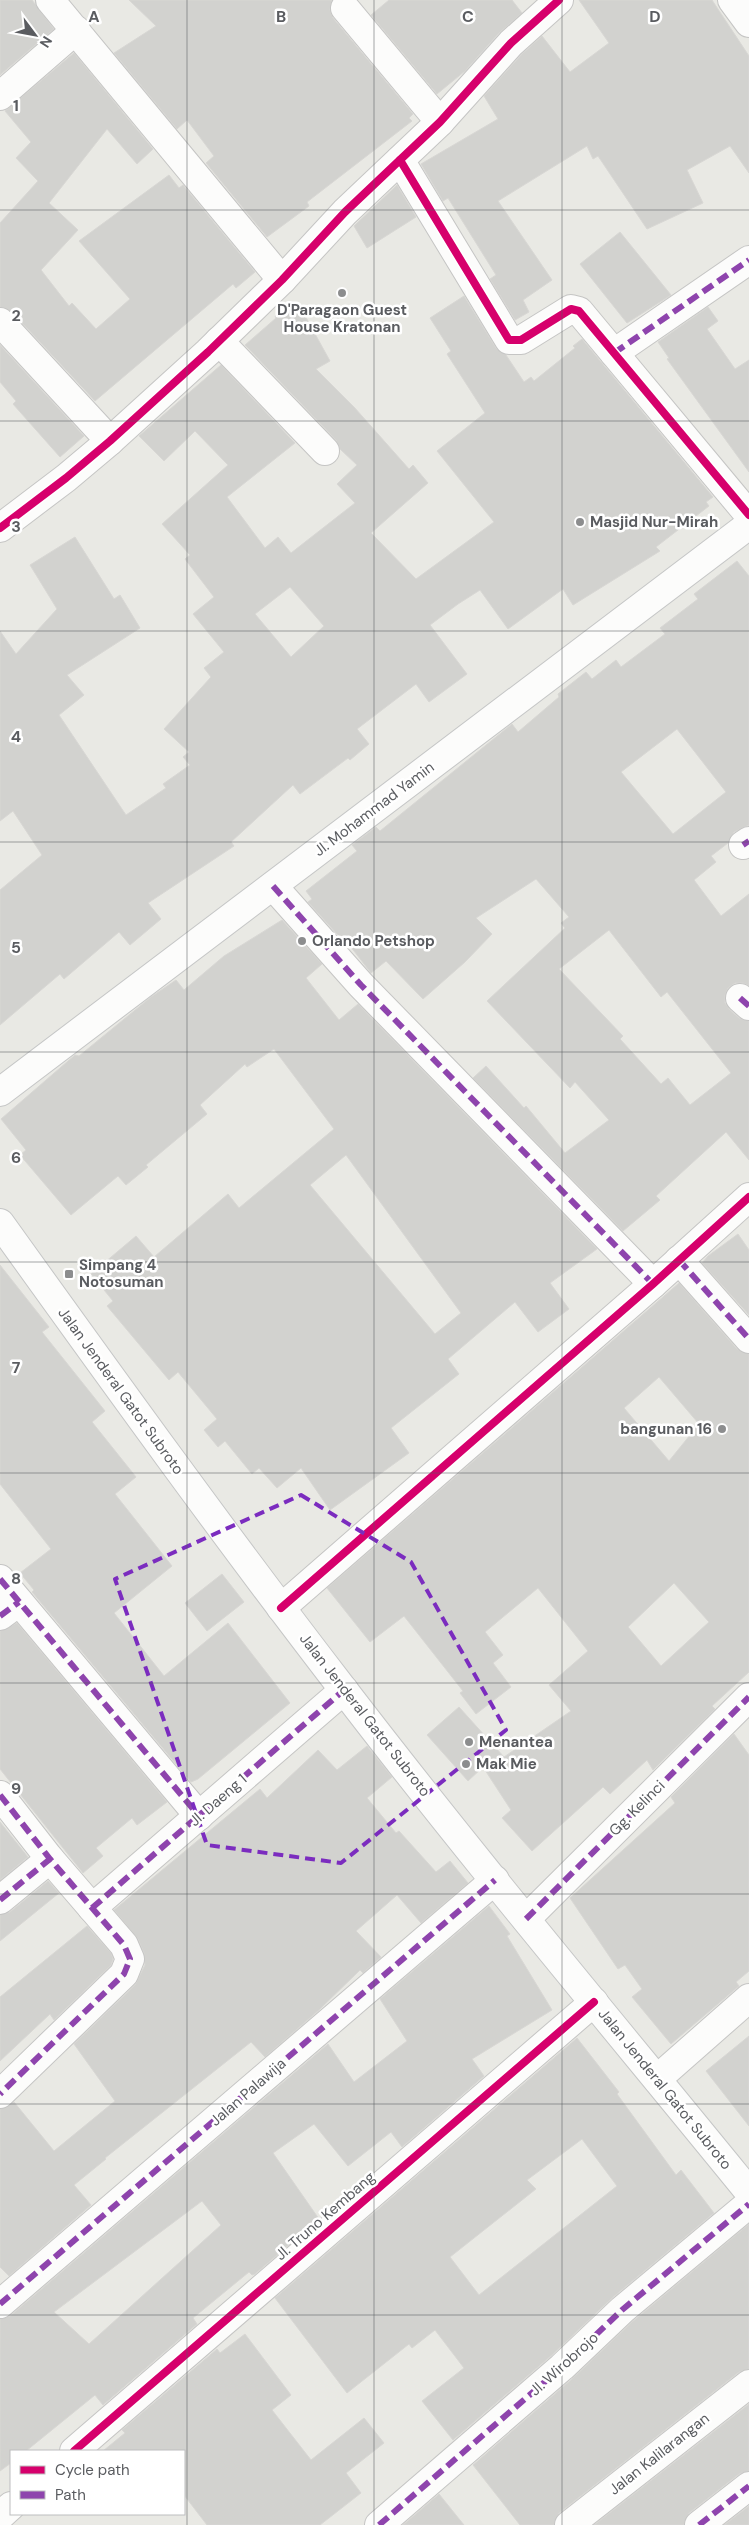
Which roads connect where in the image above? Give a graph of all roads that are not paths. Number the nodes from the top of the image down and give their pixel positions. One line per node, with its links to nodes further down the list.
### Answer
1 (50, 0): 6 (street)
2 (559, 0): 8 (street)
3 (732, 0): 5 (street)
4 (345, 8): 8 (street)
5 (749, 23)
6 (76, 30): 7 (street); 11 (street)
7 (0, 96)
8 (440, 122): 9 (street)
9 (400, 160): 11 (street); 14 (street)
10 (749, 260): 14 (street)
11 (282, 280): 13 (street)
12 (0, 322): 15 (street)
13 (219, 341): 15 (street); 16 (street)
14 (614, 353): 17 (street)
15 (110, 441): 19 (street)
16 (325, 451)
17 (749, 515)
18 (749, 525): 20 (street, Jl. Mohammad Yamin)
19 (0, 528)
20 (273, 886): 21 (street, Jl. Mohammad Yamin); 25 (street)
21 (0, 1092)
22 (749, 1197): 24 (street)
23 (0, 1223): 28 (street, Jalan Jenderal Gatot Subroto)
24 (679, 1260): 25 (street); 26 (street)
25 (653, 1284): 28 (street)
26 (749, 1338)
27 (0, 1579): 29 (street)
28 (281, 1608): 30 (street, Jalan Jenderal Gatot Subroto)
29 (9, 1609): 33 (street)
30 (344, 1690): 33 (street, Jl. Daeng 1); 35 (street, Jalan Jenderal Gatot Subroto)
31 (749, 1697): 38 (street, Gg. Kelinci)
32 (0, 1796): 34 (street)
33 (199, 1816): 37 (street, Jl. Daeng 1)
34 (50, 1859): 36 (street); 37 (street)
35 (495, 1880): 38 (street, Jalan Jenderal Gatot Subroto); 45 (street, Jalan Palawija)
36 (0, 1900)
37 (92, 1908): 42 (street)
38 (526, 1919): 40 (street, Jalan Jenderal Gatot Subroto)
39 (749, 1998): 41 (street)
40 (594, 2002): 41 (street, Jalan Jenderal Gatot Subroto); 47 (street, Jl. Truno Kembang)
41 (657, 2079): 43 (street, Jalan Jenderal Gatot Subroto)
42 (0, 2093)
43 (749, 2192)
44 (749, 2204): 51 (street, Jl. Wirobrojo)
45 (0, 2304)
46 (749, 2384): 52 (street, Jalan Kalilarangan)
47 (75, 2450)
48 (749, 2486): 53 (street)
49 (10, 2507): 50 (street)
50 (0, 2516)
51 (379, 2525)
52 (569, 2525)
53 (699, 2525)

